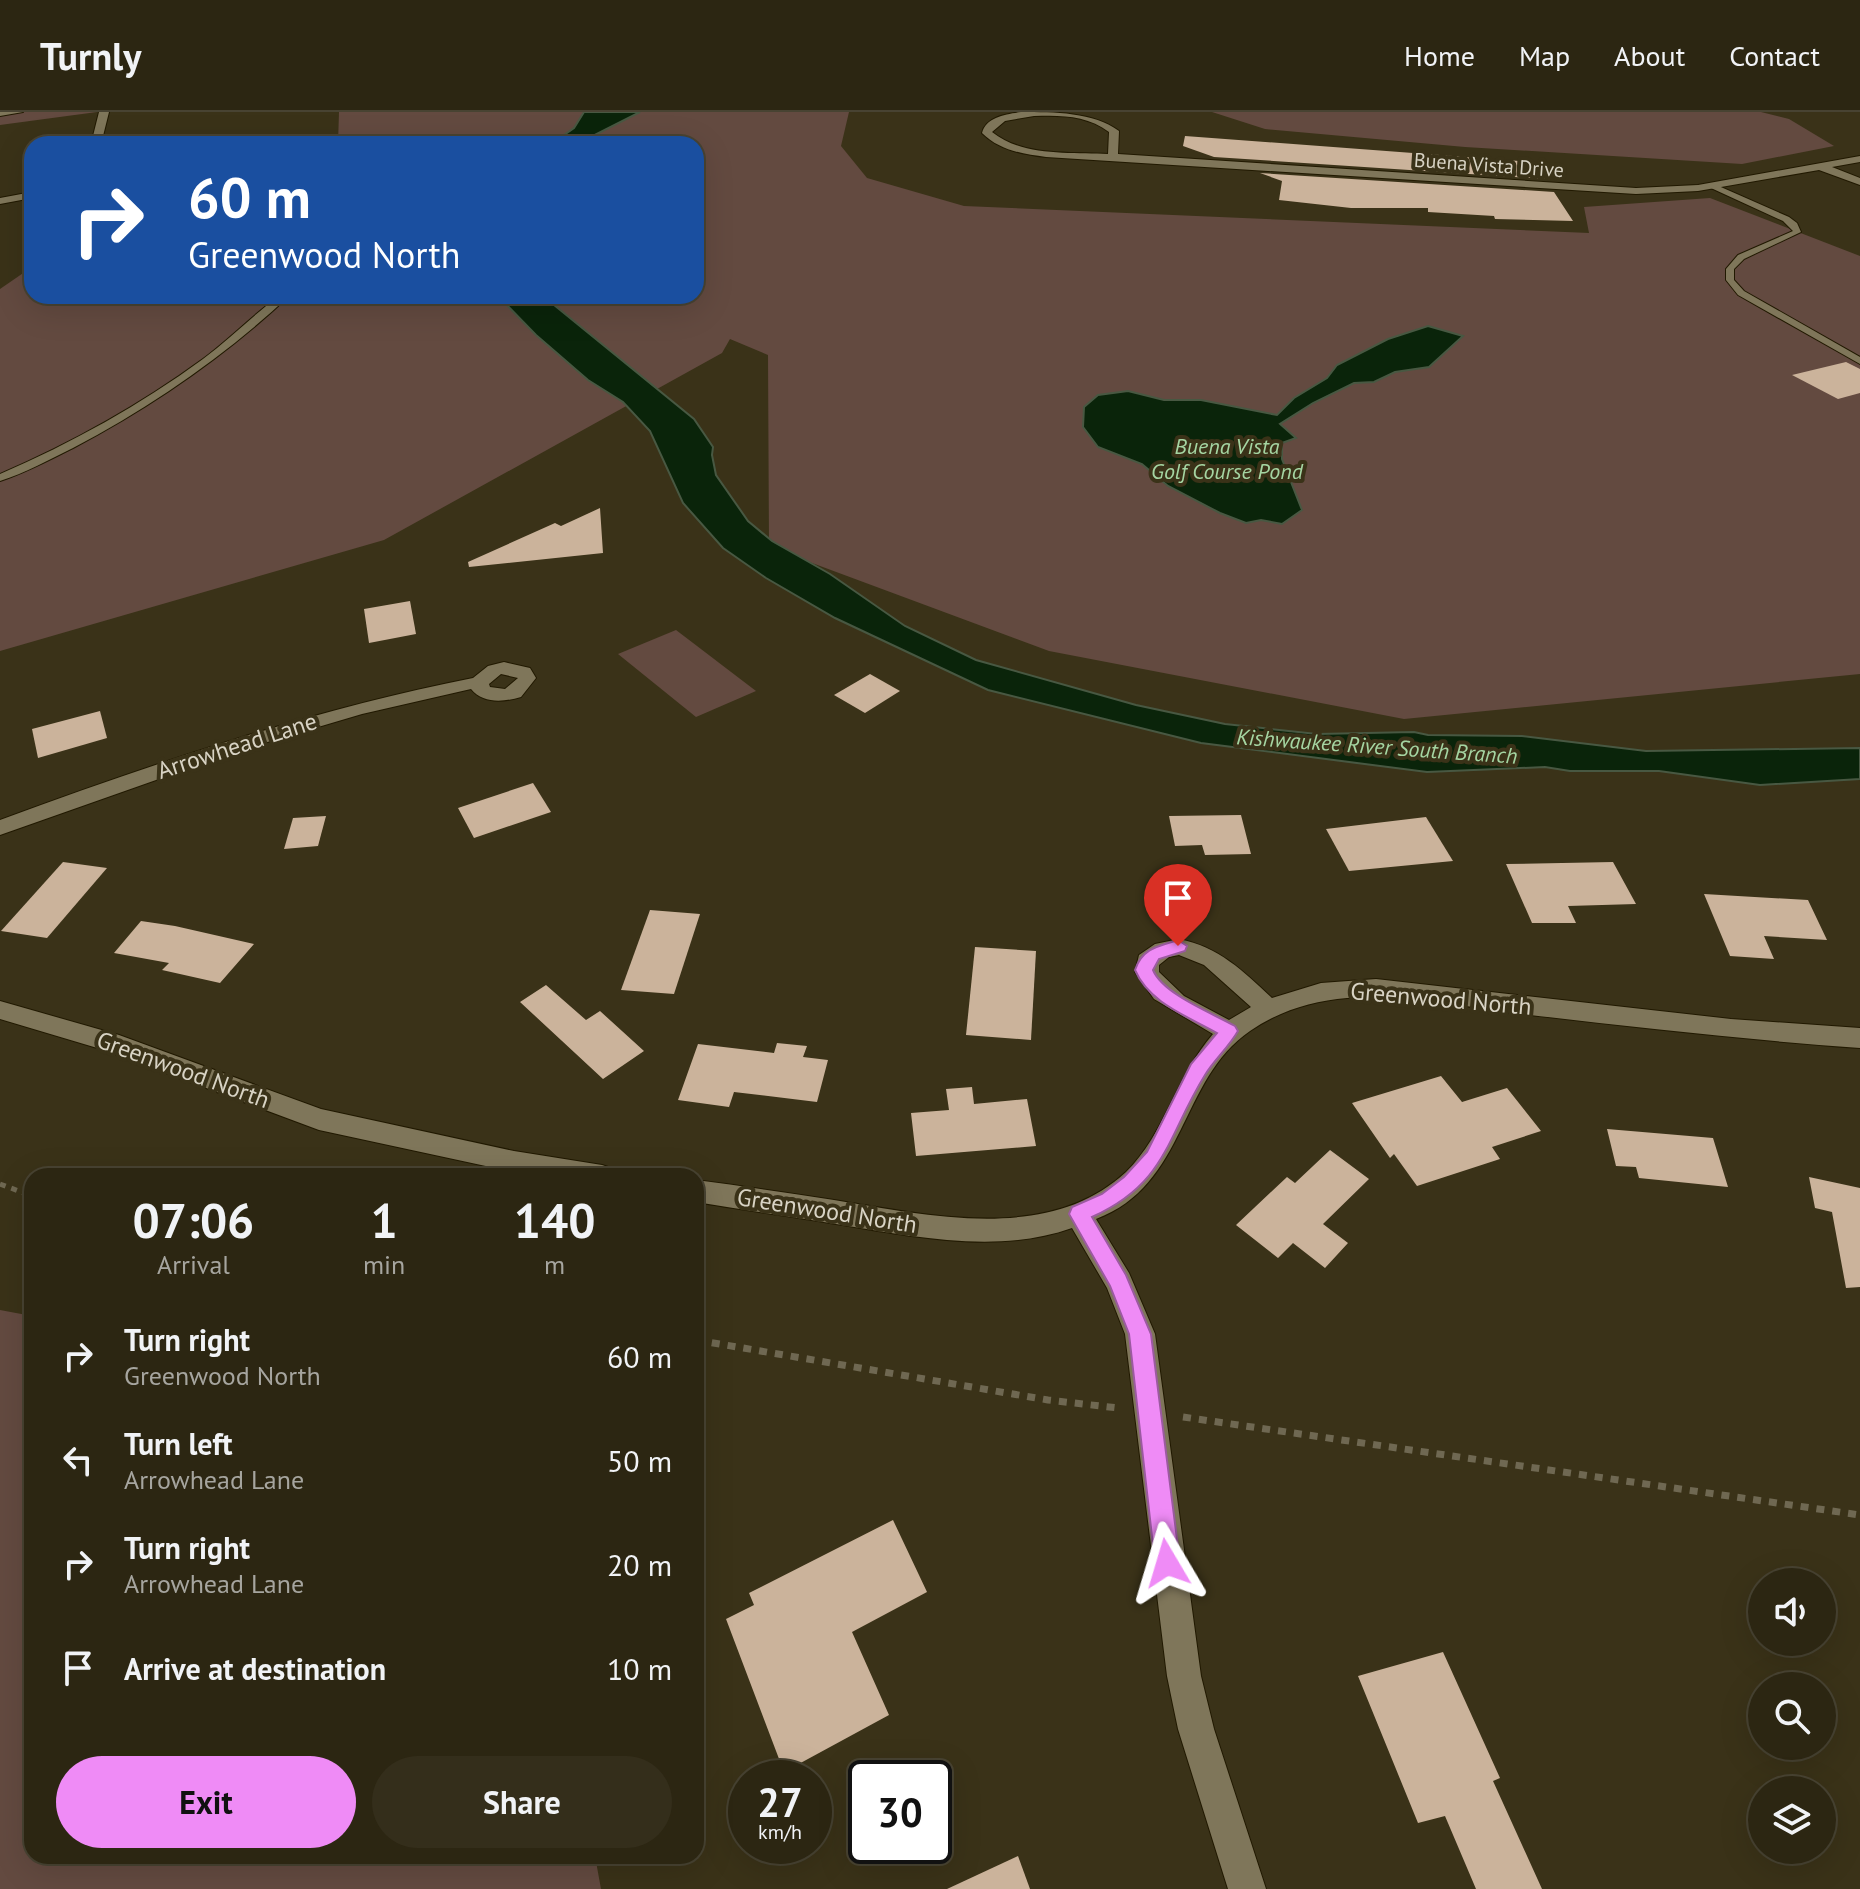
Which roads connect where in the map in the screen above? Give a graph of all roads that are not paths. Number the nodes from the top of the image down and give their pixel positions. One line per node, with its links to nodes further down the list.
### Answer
1 (20, 112): 3 (lane)
2 (104, 112): 4 (street)
3 (0, 114)
4 (98, 136)
5 (1113, 157): 5 (street, Buena Vista Drive); 9 (street, Buena Vista Drive)
6 (1860, 159): 7 (street, Buena Vista Drive)
7 (1820, 167): 8 (street); 9 (street, Buena Vista Drive)
8 (1860, 182)
9 (1714, 186): 13 (lane)
10 (24, 196): 11 (street)
11 (0, 201)
12 (275, 304): 14 (lane)
13 (1860, 361)
14 (0, 478)
15 (479, 682): 16 (street, Arrowhead Lane)
16 (0, 828)
17 (1269, 1009): 19 (street, Greenwood North); 19 (street); 20 (street, Greenwood North)
18 (0, 1010): 21 (street, Greenwood North)
19 (1229, 1031): 23 (street, Greenwood North)
20 (1860, 1038)
21 (555, 1168)
22 (704, 1192): 23 (street, Greenwood North)
23 (1079, 1214): 24 (street)
24 (1247, 1889)

